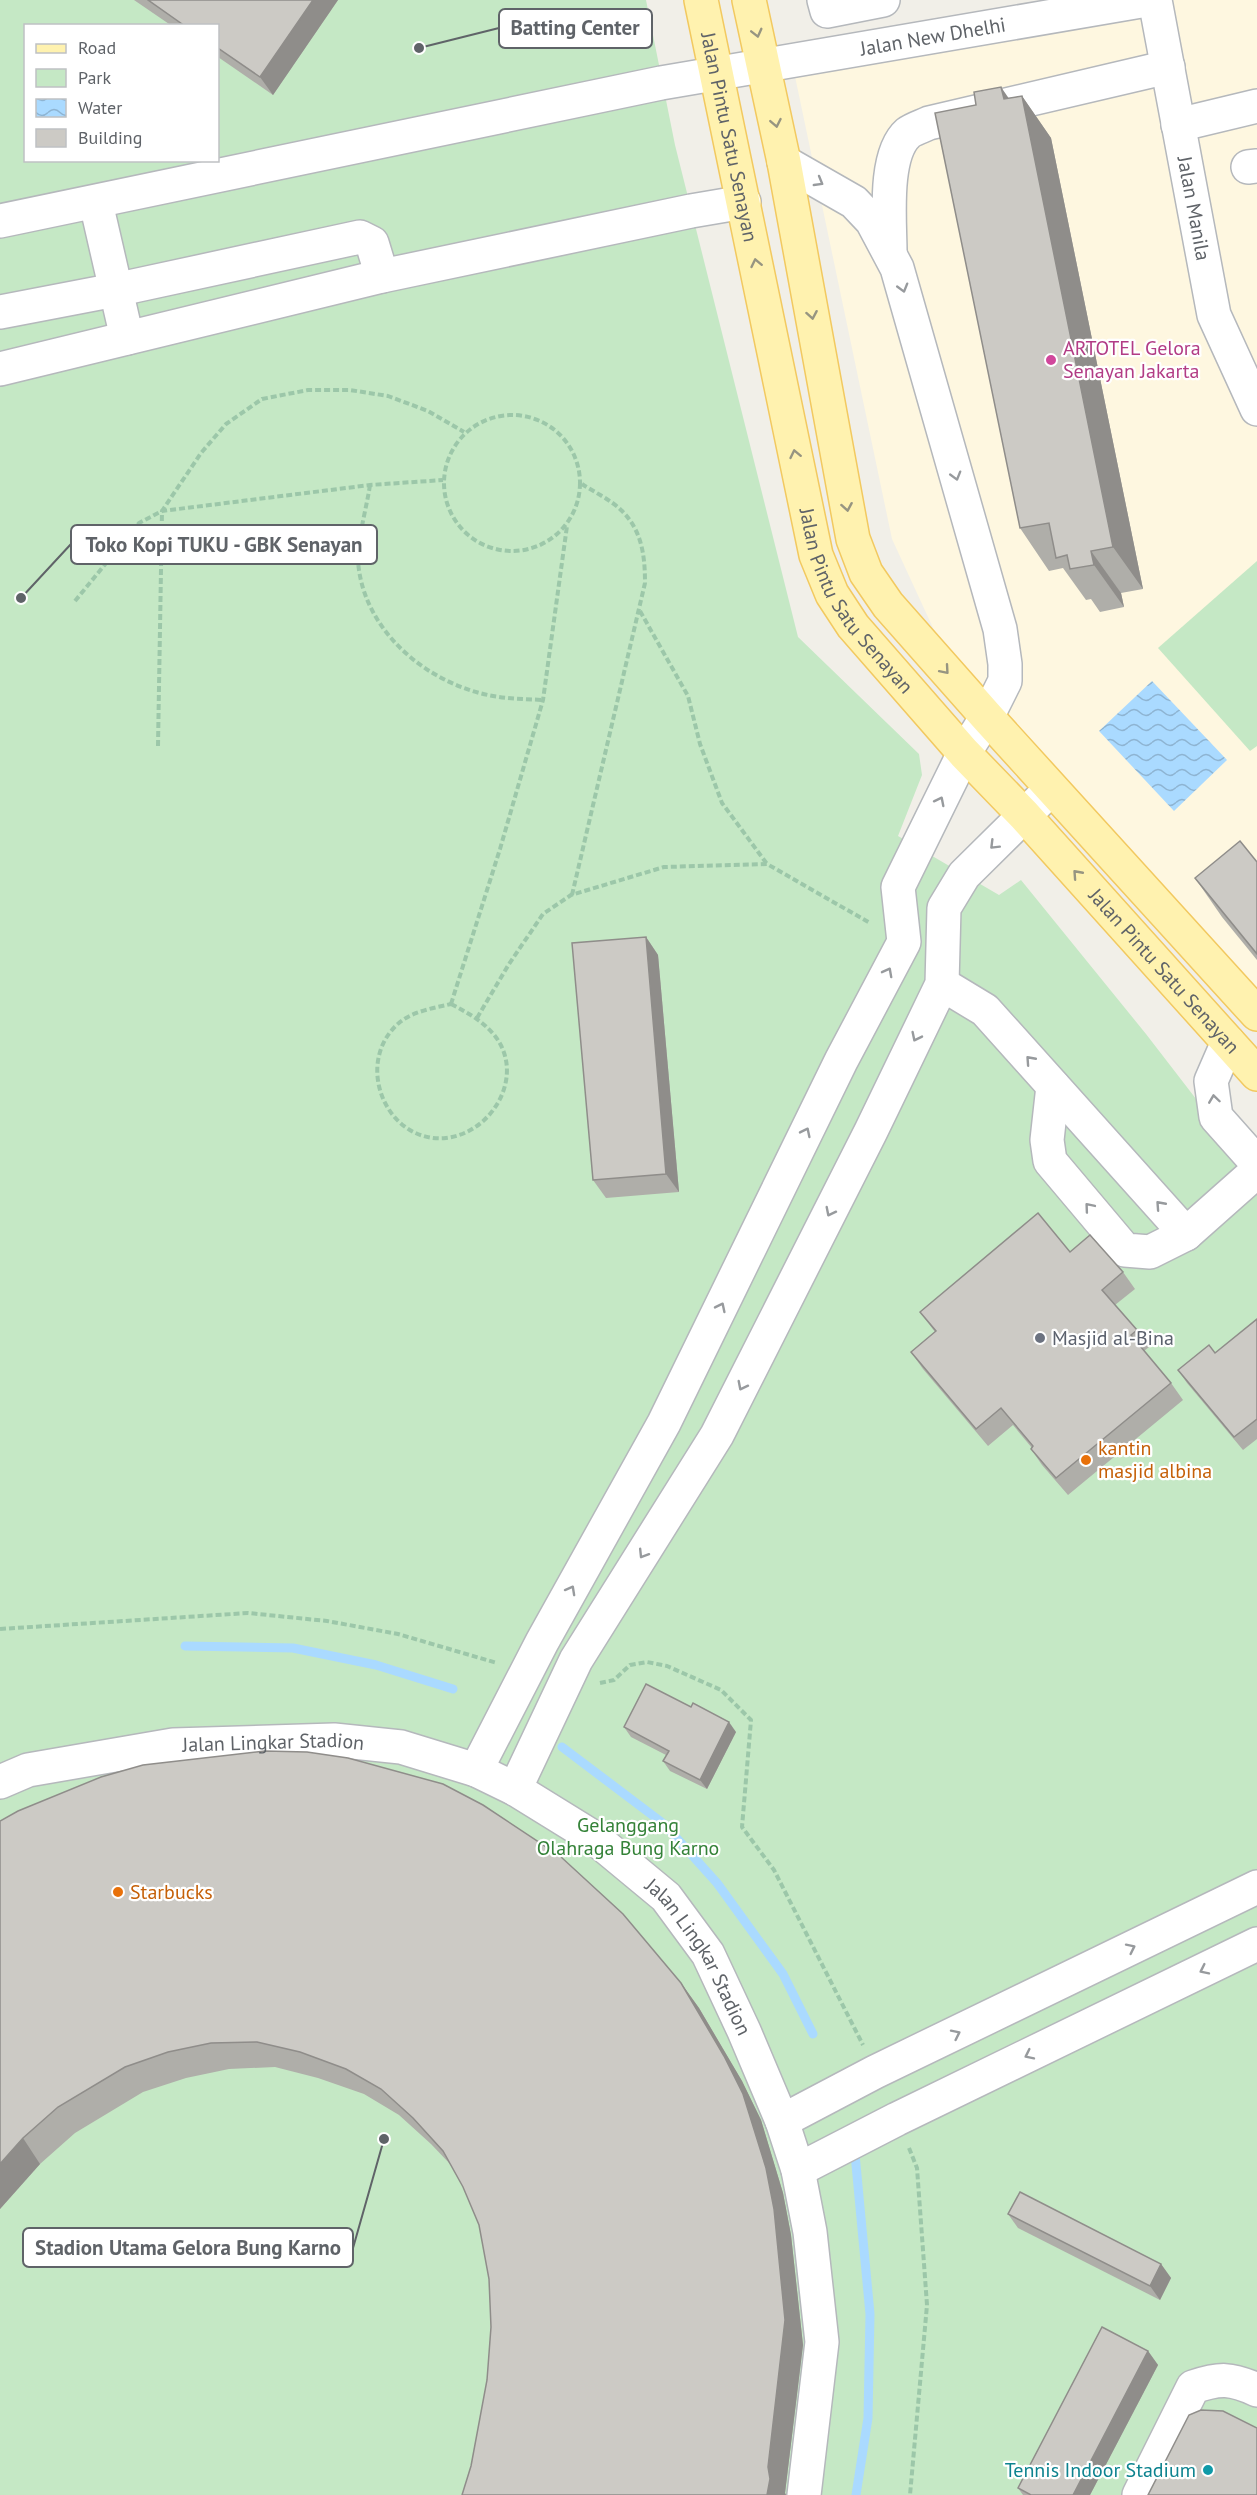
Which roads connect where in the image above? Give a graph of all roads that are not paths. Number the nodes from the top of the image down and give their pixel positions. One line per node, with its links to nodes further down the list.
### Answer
1 (701, 0): 9 (main road, Jalan Pintu Satu Senayan)
2 (749, 0): 7 (main road, Jalan Pintu Satu Senayan, one-way to 7)
3 (883, 0): 6 (street)
4 (1147, 0): 7 (street, Jalan New Dhelhi)
5 (1155, 0): 8 (street, Jalan Manila)
6 (825, 5)
7 (765, 66): 9 (street, Jalan New Dhelhi); 12 (main road, Jalan Pintu Satu Senayan, one-way to 12)
8 (1168, 67): 11 (street, Jalan Manila); 16 (street)
9 (718, 75): 13 (street, Jalan New Dhelhi); 14 (main road, Jalan Pintu Satu Senayan)
10 (1257, 106): 11 (street)
11 (1178, 124): 21 (street, Jalan Manila)
12 (784, 162): 16 (street, one-way to 16); 24 (main road, Jalan Pintu Satu Senayan, one-way to 24)
13 (96, 202): 15 (street, Jalan New Dhelhi); 18 (street)
14 (744, 202): 17 (street); 25 (main road, Jalan Pintu Satu Senayan, one-way to 14)
15 (0, 221)
16 (890, 254): 24 (street, one-way to 24)
17 (382, 276): 18 (street); 20 (street)
18 (115, 290): 19 (street); 20 (street)
19 (0, 312)
20 (127, 338): 22 (street)
21 (1242, 347): 23 (street, Jalan Manila)
22 (0, 369)
23 (1257, 409)
24 (987, 717): 25 (street); 26 (main road, Jalan Pintu Satu Senayan)
25 (964, 753): 27 (main road, Jalan Pintu Satu Senayan); 36 (street, one-way to 25)
26 (1052, 789): 27 (street); 29 (main road, Jalan Pintu Satu Senayan)
27 (1024, 815): 28 (street, one-way to 28); 30 (main road, Jalan Pintu Satu Senayan, one-way to 27)
28 (942, 984): 32 (street, one-way to 28); 37 (street, one-way to 37)
29 (1257, 1014)
30 (1228, 1042): 31 (main road, Jalan Pintu Satu Senayan); 33 (street, one-way to 30)
31 (1257, 1074)
32 (1053, 1086): 35 (street, one-way to 32); 35 (street, one-way to 32)
33 (1257, 1163)
34 (1257, 1171): 35 (street)
35 (1186, 1234)
36 (664, 1423): 37 (street); 38 (street, one-way to 36)
37 (717, 1436): 39 (street, one-way to 39)
38 (542, 1642): 39 (street); 40 (street)
39 (576, 1660): 42 (street)
40 (476, 1770): 41 (street, Jalan Lingkar Stadion); 42 (street, Jalan Lingkar Stadion)
41 (0, 1782)
42 (515, 1789): 47 (street, Jalan Lingkar Stadion)
43 (1257, 1887): 45 (street, one-way to 43)
44 (1257, 1944): 46 (street, one-way to 46)
45 (903, 2060): 46 (street); 47 (street)
46 (920, 2109): 48 (street)
47 (782, 2121): 48 (street, Jalan Lingkar Stadion)
48 (798, 2170): 50 (street, Jalan Lingkar Stadion)
49 (1257, 2390): 51 (street)
50 (804, 2495)
51 (1139, 2495)

